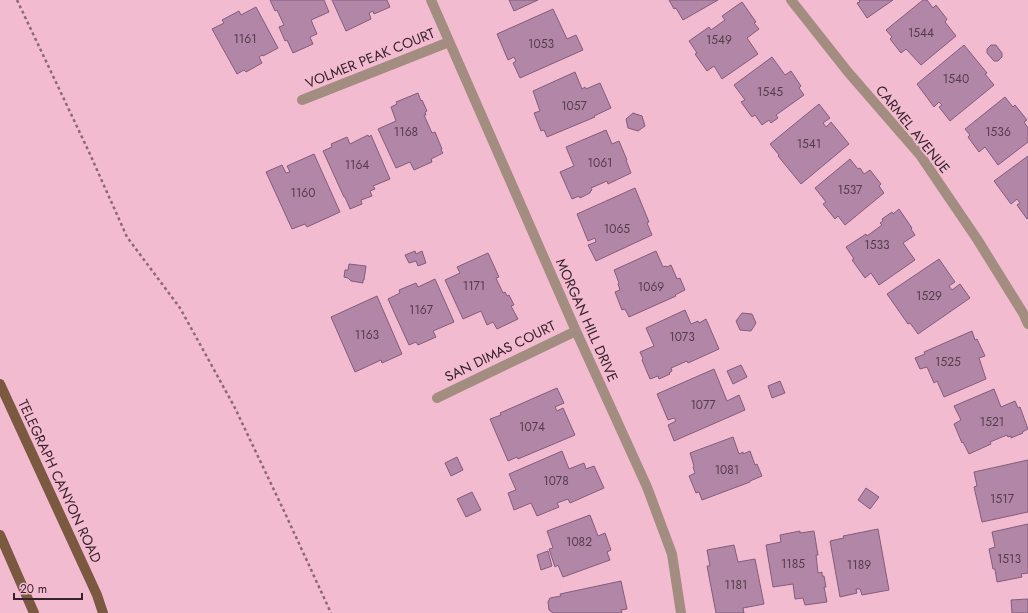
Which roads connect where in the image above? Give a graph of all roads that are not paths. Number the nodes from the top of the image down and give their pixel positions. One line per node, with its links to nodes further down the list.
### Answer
1 (431, 0): 3 (street, MORGAN HILL DRIVE)
2 (791, 0): 5 (street, CARMEL AVENUE)
3 (449, 42): 4 (street, VOLMER PEAK COURT); 6 (street, MORGAN HILL DRIVE)
4 (302, 100)
5 (1028, 324)
6 (576, 331): 8 (street, SAN DIMAS COURT); 12 (street, MORGAN HILL DRIVE)
7 (0, 384): 11 (main road, TELEGRAPH CANYON ROAD)
8 (437, 398)
9 (0, 535): 10 (main road)
10 (34, 613)
11 (103, 613)
12 (681, 613)

